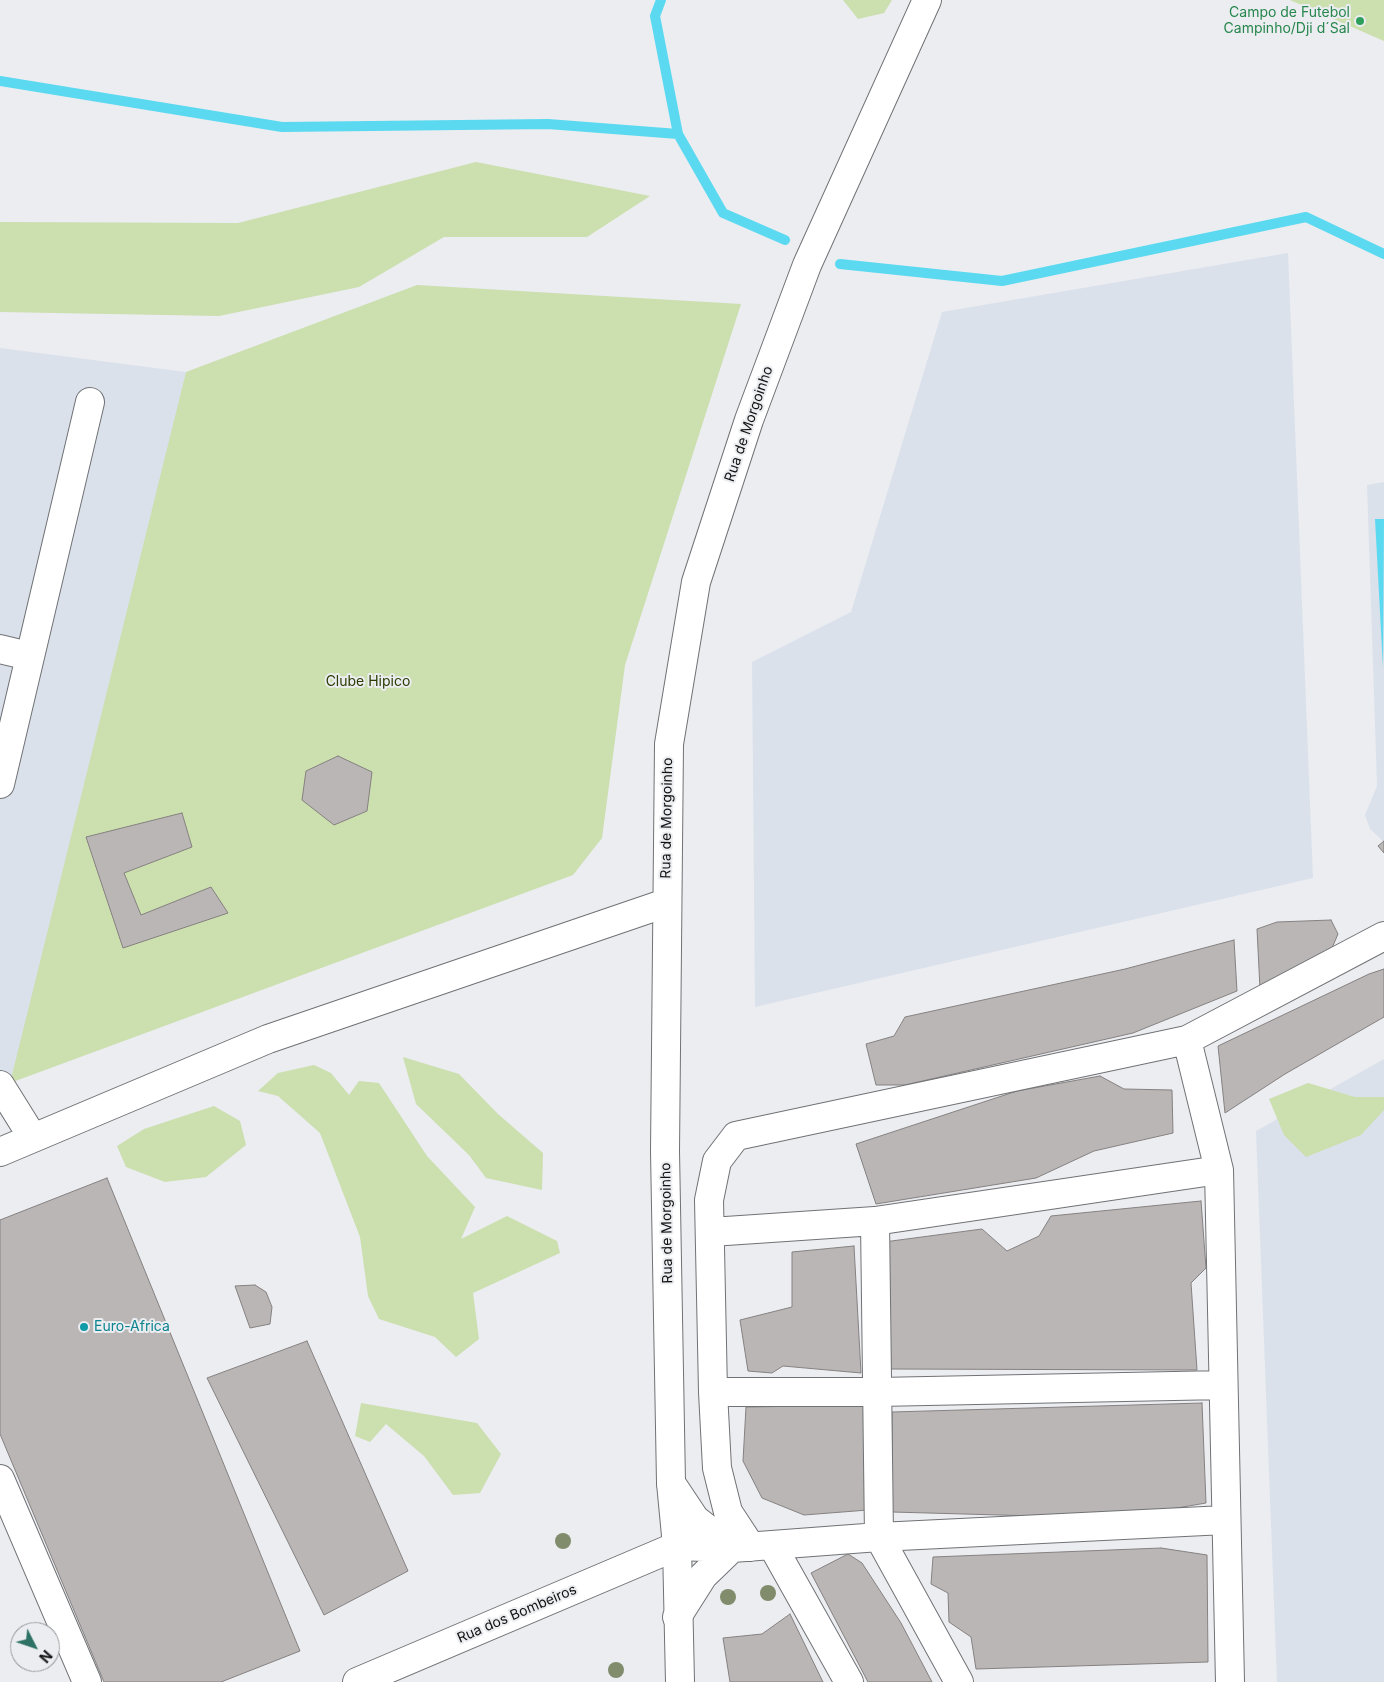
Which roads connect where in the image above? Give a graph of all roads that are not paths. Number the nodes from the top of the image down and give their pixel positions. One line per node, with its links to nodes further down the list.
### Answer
1 (927, 0): 6 (street, Rua de Morgoinho)
2 (90, 402): 4 (street)
3 (0, 649): 4 (street)
4 (29, 656): 5 (street)
5 (0, 784)
6 (666, 903): 10 (street); 19 (street, Rua de Morgoinho)
7 (1384, 936): 8 (street)
8 (1188, 1040): 12 (street); 14 (street)
9 (0, 1085): 10 (street)
10 (33, 1138): 11 (street)
11 (0, 1152)
12 (1219, 1170): 13 (street); 15 (street)
13 (875, 1221): 14 (street); 17 (street)
14 (712, 1232): 16 (street)
15 (1223, 1385): 17 (street); 20 (street)
16 (713, 1392): 17 (street); 23 (street)
17 (878, 1392): 21 (street)
18 (0, 1479): 25 (street)
19 (671, 1483): 22 (street, Rua de Morgoinho); 23 (street)
20 (1224, 1520): 21 (street); 30 (street)
21 (879, 1537): 23 (street); 29 (street)
22 (677, 1546): 23 (street); 24 (street, Rua de Morgoinho); 26 (street, Rua dos Bombeiros)
23 (752, 1547): 24 (street); 28 (street)
24 (678, 1617): 27 (street, Rua de Morgoinho)
25 (87, 1682)
26 (356, 1682)
27 (680, 1682)
28 (849, 1682)
29 (958, 1682)
30 (1230, 1682)

